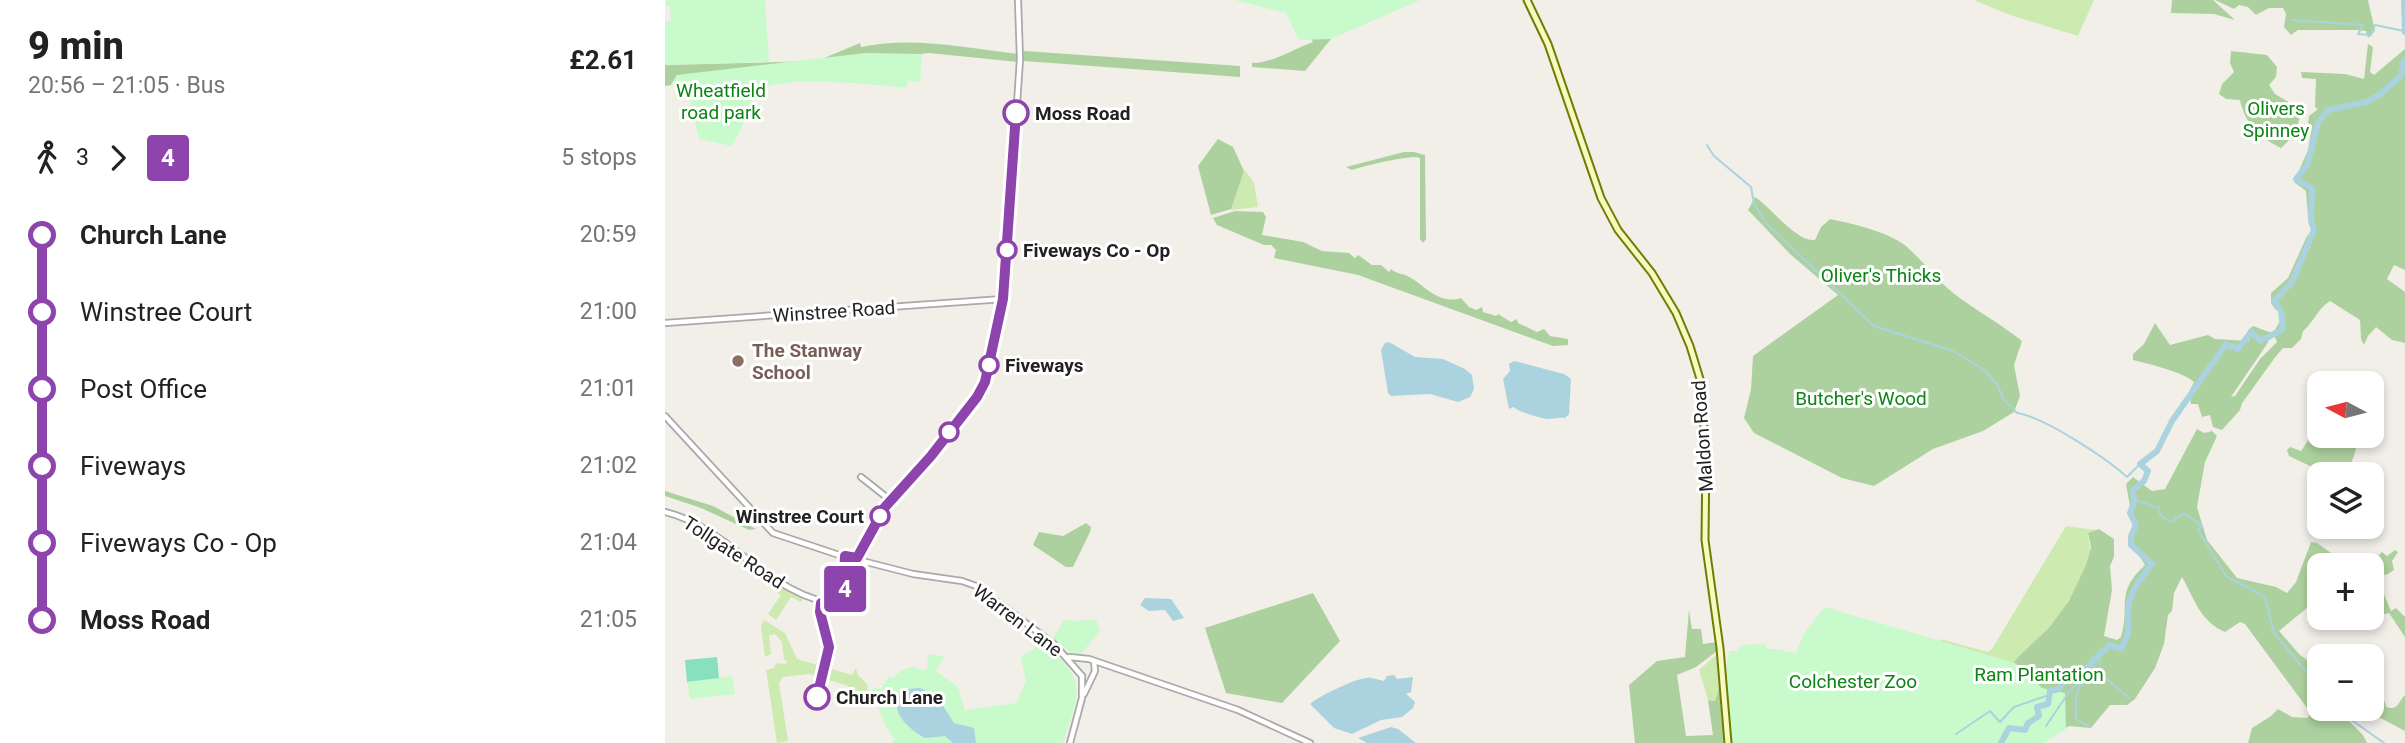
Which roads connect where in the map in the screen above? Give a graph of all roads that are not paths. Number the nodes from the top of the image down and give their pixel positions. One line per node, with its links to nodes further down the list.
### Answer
1 (1018, 0): 3 (street)
2 (1527, 0): 21 (main road, Maldon Road)
3 (1003, 299): 4 (street, Winstree Road); 7 (street)
4 (665, 323)
5 (665, 416): 9 (street, Warren Lane)
6 (862, 477): 7 (street)
7 (890, 500): 10 (street)
8 (665, 512): 9 (street, Tollgate Road)
9 (845, 556): 10 (street, Warren Lane)
10 (857, 558): 11 (street, Warren Lane)
11 (1068, 657): 12 (street, Warren Lane); 15 (street, Warren Lane)
12 (1082, 659): 13 (street, Warren Lane); 15 (street, Warren Lane)
13 (1094, 662): 14 (street, Warren Lane); 16 (street)
14 (1117, 668): 16 (street, Warren Lane); 20 (street, Warren Lane)
15 (1078, 670): 17 (street, Warren Lane)
16 (1094, 672): 17 (street, Warren Lane); 18 (street)
17 (1082, 676): 18 (street)
18 (1082, 698): 19 (street)
19 (1070, 743)
20 (1310, 743)
21 (1728, 743)

